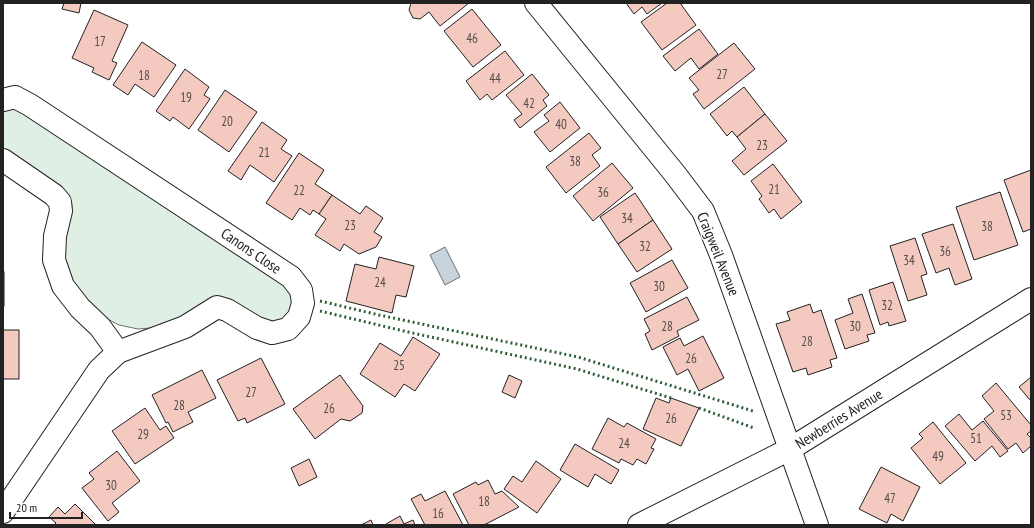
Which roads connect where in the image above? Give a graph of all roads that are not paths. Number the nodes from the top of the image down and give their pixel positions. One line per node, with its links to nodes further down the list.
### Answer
1 (536, 3): 6 (street, Craigweil Avenue)
2 (3, 100): 5 (street, Canons Close)
3 (3, 160): 5 (street)
4 (1031, 299): 6 (street, Newberries Avenue)
5 (118, 352): 7 (street, Canons Close)
6 (790, 449): 8 (street, Newberries Avenue); 9 (street, Craigweil Avenue)
7 (3, 512)
8 (639, 525)
9 (817, 525)

